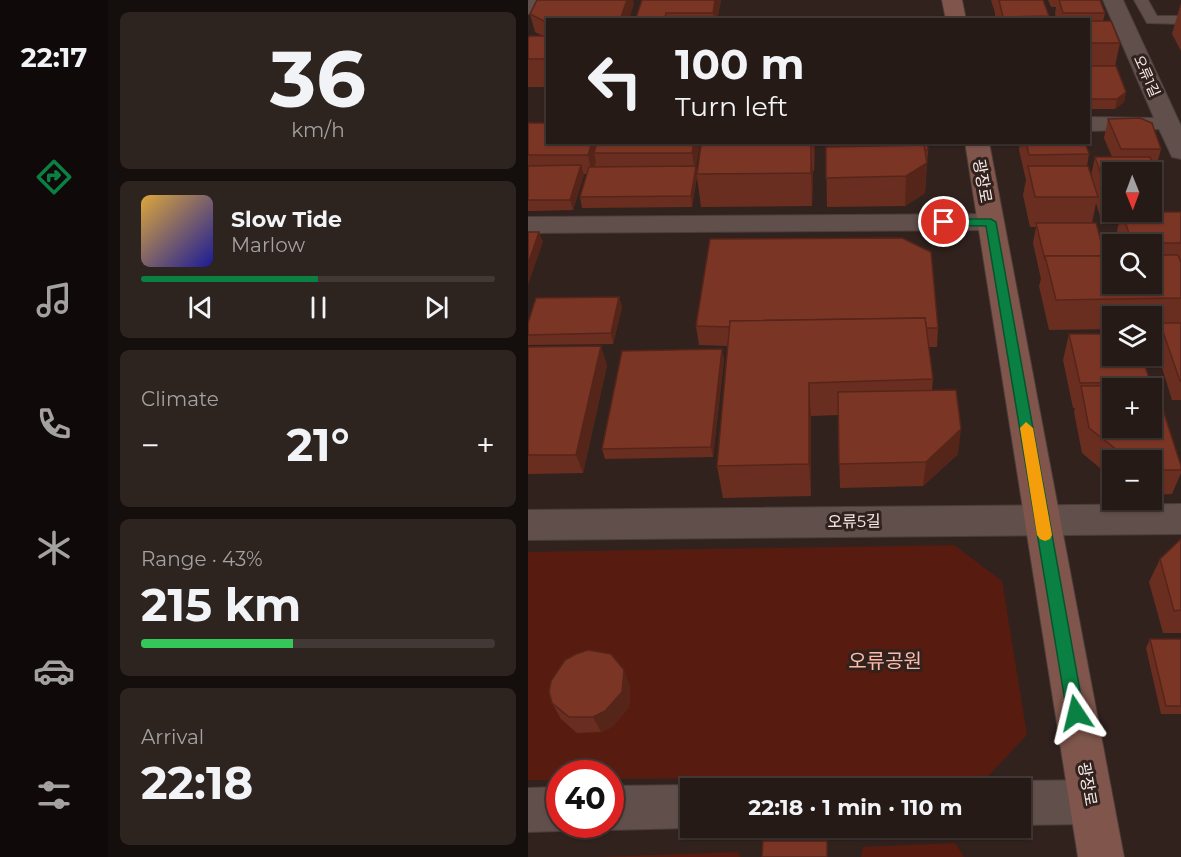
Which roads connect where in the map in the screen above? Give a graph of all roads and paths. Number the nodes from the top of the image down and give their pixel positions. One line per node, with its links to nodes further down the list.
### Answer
1 (532, 0): 5 (street)
2 (952, 0): 6 (street)
3 (1113, 0): 8 (street, 오류1길)
4 (1141, 0): 7 (lane)
5 (528, 8)
6 (956, 18)
7 (1181, 20)
8 (1168, 123): 9 (street); 11 (street, 오류1길)
9 (1090, 124)
10 (977, 144): 12 (street, 광장로)
11 (1181, 152)
12 (991, 222): 13 (street); 14 (street, 광장로)
13 (528, 225)
14 (1042, 519): 15 (street, 오류5길); 16 (street, 오류5길); 17 (street, 광장로)
15 (1181, 519)
16 (528, 525)
17 (1091, 802): 18 (street); 23 (street, 광장로)
18 (1031, 803)
19 (680, 807): 20 (street)
20 (624, 808)
21 (546, 809): 22 (street)
22 (528, 810)
23 (1101, 857)

